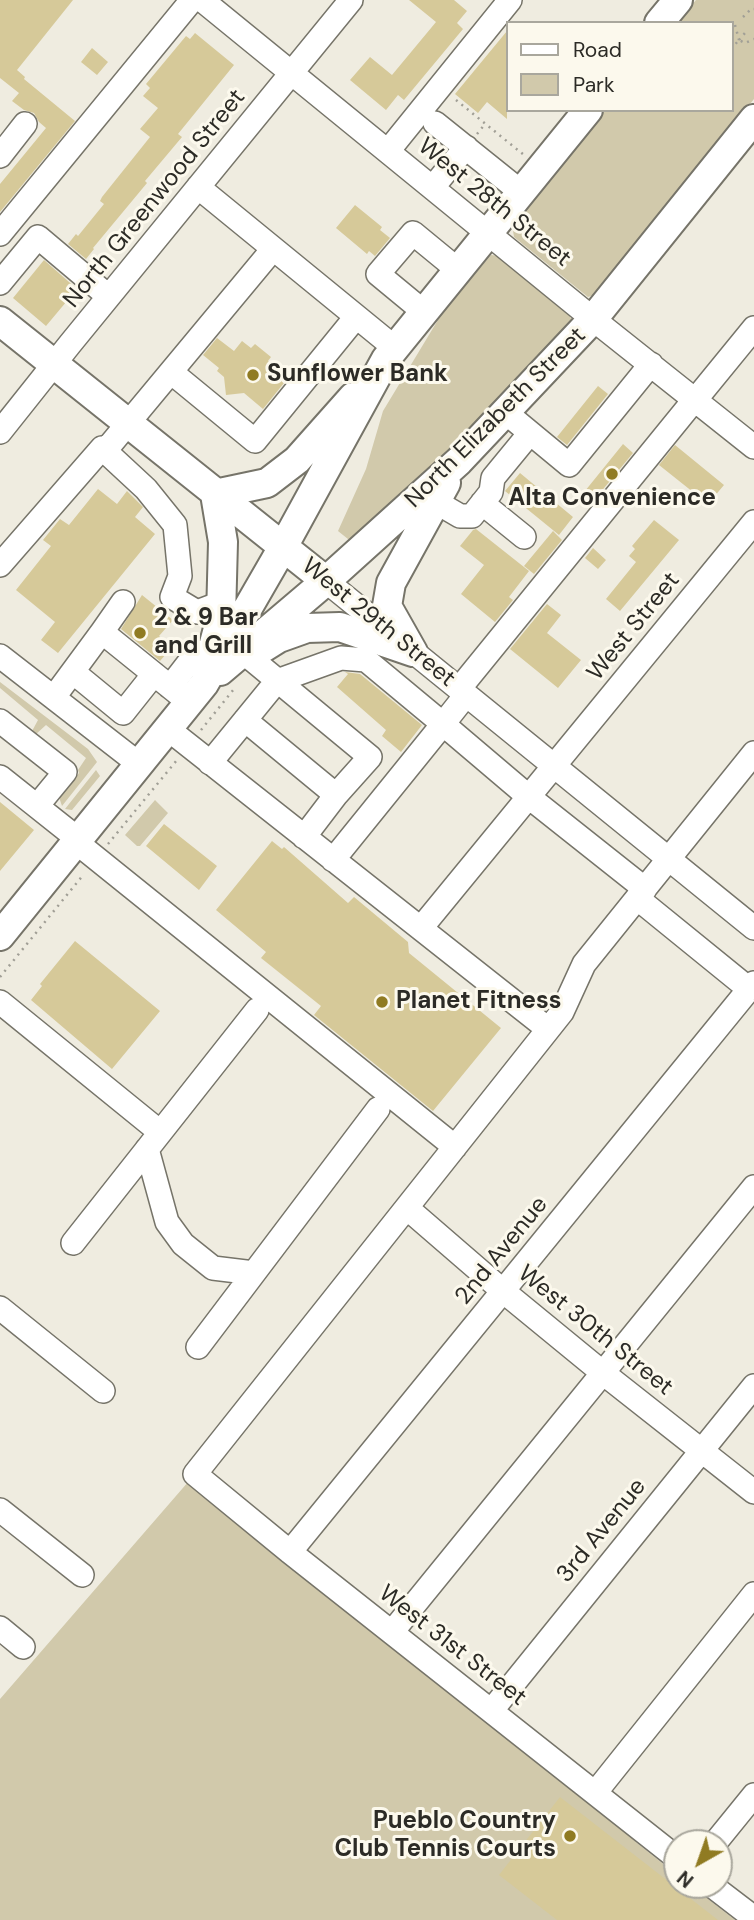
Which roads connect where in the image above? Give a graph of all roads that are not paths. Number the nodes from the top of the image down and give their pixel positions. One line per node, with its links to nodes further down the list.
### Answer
1 (192, 0): 19 (street)
2 (202, 0): 7 (street, West 28th Street)
3 (351, 0): 7 (street, North Greenwood Street)
4 (510, 0): 13 (street)
5 (678, 0): 6 (main road)
6 (661, 21)
7 (291, 74): 13 (street, West 28th Street); 15 (street, North Greenwood Street)
8 (586, 112): 17 (main road, North Elizabeth Street)
9 (754, 119): 26 (main road, North Elizabeth Street)
10 (435, 123): 12 (street)
11 (24, 124): 14 (street)
12 (466, 147): 16 (street); 17 (street)
13 (388, 150): 16 (street, West 28th Street)
14 (0, 156)
15 (198, 187): 20 (street); 23 (street, North Greenwood Street)
16 (433, 187): 18 (street, West 28th Street)
17 (521, 192): 18 (main road, North Elizabeth Street)
18 (488, 232): 21 (main road, North Elizabeth Street); 26 (street, West 28th Street)
19 (0, 234)
20 (273, 249): 25 (street); 32 (street)
21 (458, 270): 24 (main road, North Elizabeth Street); 24 (street)
22 (0, 283): 23 (street)
23 (108, 296): 30 (street, North Greenwood Street)
24 (424, 312): 29 (main road, North Elizabeth Street)
25 (356, 317): 29 (street); 32 (street)
26 (593, 318): 31 (street, West 28th Street); 34 (main road, North Elizabeth Street)
27 (0, 321): 30 (main road, West 29th Street)
28 (754, 328): 33 (street)
29 (391, 354): 41 (main road); 46 (main road, North Elizabeth Street)
30 (55, 362): 35 (main road, West 29th Street); 36 (street, North Greenwood Street)
31 (651, 364): 33 (street, West 28th Street); 37 (street)
32 (171, 372): 35 (street)
33 (695, 399): 38 (street, West 28th Street); 59 (street)
34 (505, 412): 37 (street); 40 (main road, North Elizabeth Street)
35 (129, 423): 39 (street); 41 (main road, West 29th Street)
36 (0, 432)
37 (530, 433): 43 (street)
38 (754, 447)
39 (105, 451): 47 (street); 50 (street)
40 (459, 461): 42 (main road); 48 (main road, North Elizabeth Street)
41 (215, 494): 46 (main road, West 29th Street); 50 (main road)
42 (436, 502): 43 (street); 52 (main road)
43 (482, 503): 45 (street)
44 (754, 522): 71 (street, West Street)
45 (524, 537)
46 (283, 547): 48 (main road, West 29th Street); 57 (main road, North Elizabeth Street)
47 (0, 565)
48 (326, 581): 52 (street, West 29th Street); 57 (main road, North Elizabeth Street)
49 (123, 602): 51 (street)
50 (221, 603): 57 (main road)
51 (102, 632): 55 (street); 57 (street)
52 (413, 652): 54 (main road); 59 (street, West 29th Street)
53 (0, 656): 60 (street)
54 (249, 657): 56 (street); 57 (main road)
55 (73, 672): 58 (street); 60 (street)
56 (277, 681): 63 (street); 65 (street); 73 (street)
57 (185, 682): 61 (street); 66 (main road, North Elizabeth Street)
58 (97, 692): 61 (street); 62 (street)
59 (462, 692): 65 (street); 71 (street, West 29th Street)
60 (54, 697): 62 (street)
61 (123, 713): 67 (street)
62 (77, 716): 67 (street)
63 (245, 720): 69 (street); 73 (street)
64 (0, 721): 75 (street)
65 (443, 724): 74 (street); 79 (street)
66 (168, 729): 69 (street); 70 (main road, North Elizabeth Street)
67 (104, 736): 70 (street)
68 (754, 752): 78 (street)
69 (210, 763): 76 (street)
70 (139, 764): 77 (main road, North Elizabeth Street)
71 (555, 766): 74 (street, West Street); 78 (street, West 29th Street)
72 (0, 777): 75 (street)
73 (337, 796): 76 (street)
74 (529, 797): 80 (street); 81 (street, West Street)
75 (37, 806): 77 (street)
76 (304, 837): 79 (street)
77 (77, 841): 83 (main road, North Elizabeth Street); 90 (street)
78 (669, 859): 80 (street); 82 (street, West 29th Street)
79 (333, 860): 81 (street)
80 (641, 893): 84 (street); 87 (street)
81 (421, 928): 87 (street)
82 (754, 928)
83 (0, 936)
84 (752, 986): 95 (street, 2nd Avenue)
85 (0, 1002): 89 (street)
86 (257, 1010): 89 (street)
87 (548, 1029): 90 (street)
88 (378, 1110): 94 (street)
89 (153, 1141): 93 (street); 94 (street)
90 (455, 1147): 92 (street)
91 (754, 1187): 98 (street)
92 (407, 1208): 95 (street, West 30th Street); 104 (street, West 31st Street)
93 (73, 1243)
94 (254, 1273): 97 (street)
95 (503, 1292): 98 (street, West 30th Street); 104 (street, 2nd Avenue)
96 (0, 1308): 100 (street)
97 (198, 1347)
98 (603, 1373): 101 (street, West 30th Street); 108 (street)
99 (754, 1386): 101 (street, 3rd Avenue)
100 (103, 1391)
101 (702, 1450): 102 (street, West 30th Street); 110 (street, 3rd Avenue)
102 (754, 1492)
103 (0, 1510): 105 (street)
104 (290, 1552): 108 (street, West 31st Street)
105 (82, 1576)
106 (754, 1594): 111 (street)
107 (0, 1628): 109 (street)
108 (392, 1632): 110 (street, West 31st Street)
109 (23, 1647)
110 (492, 1710): 111 (street, West 31st Street)
111 (595, 1793): 114 (street, West 31st Street)
112 (754, 1795): 113 (street)
113 (726, 1829)
114 (663, 1847)
115 (730, 1899): 116 (street)
116 (754, 1917)

